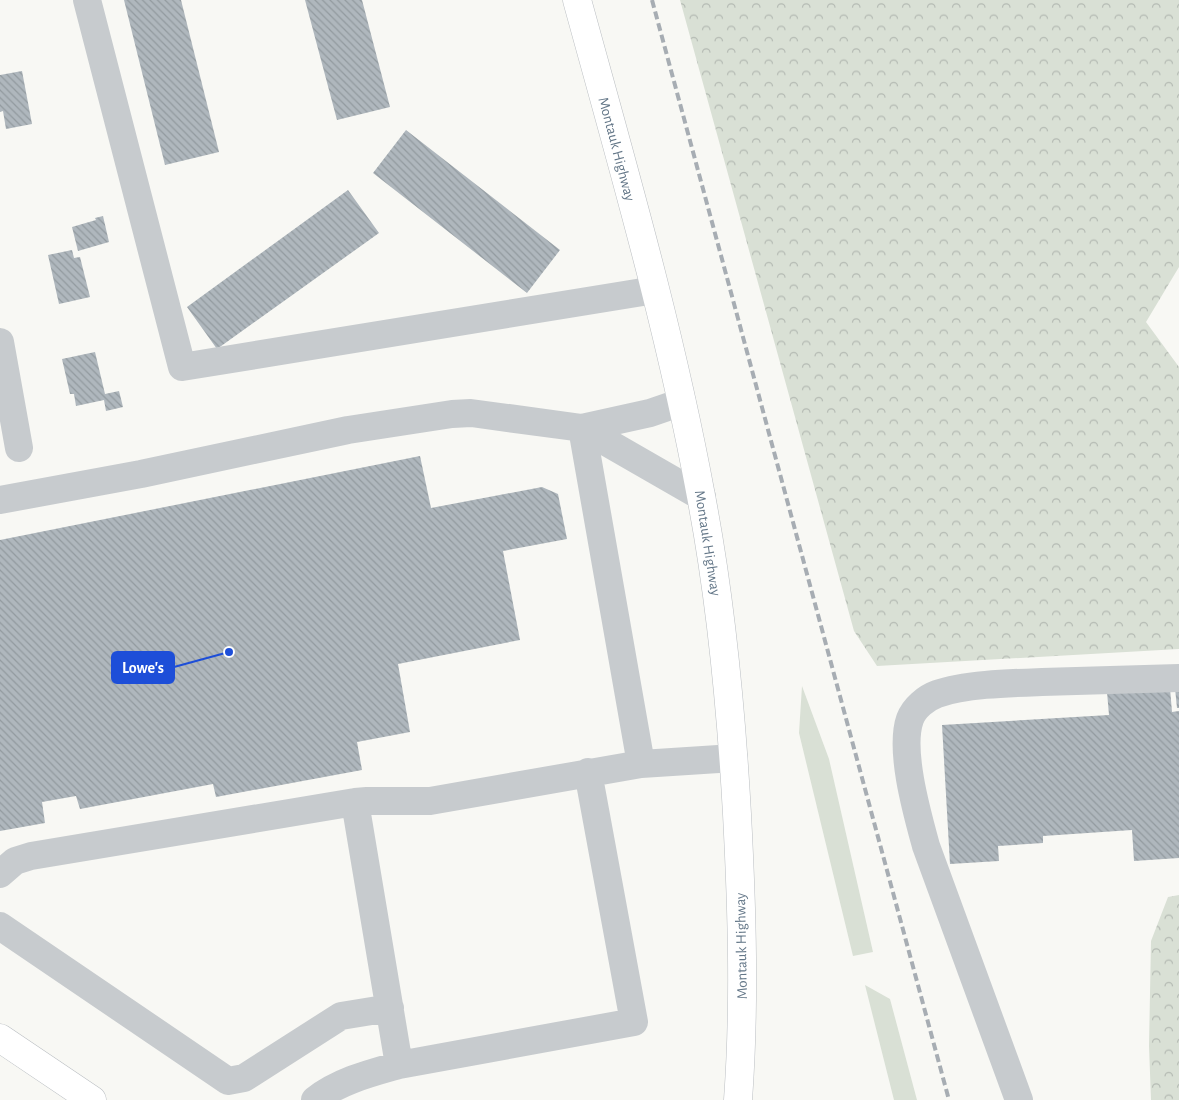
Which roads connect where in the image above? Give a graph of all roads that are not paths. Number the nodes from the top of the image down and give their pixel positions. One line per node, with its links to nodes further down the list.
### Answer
1 (88, 0): 3 (street)
2 (577, 0): 3 (main road, Montauk Highway)
3 (656, 290): 5 (main road, Montauk Highway)
4 (0, 342): 7 (street)
5 (682, 402): 6 (street); 8 (main road, Montauk Highway)
6 (582, 428): 8 (street); 9 (street); 12 (street)
7 (19, 448)
8 (702, 496): 11 (main road, Montauk Highway)
9 (0, 500)
10 (1179, 678): 23 (street)
11 (734, 758): 12 (street); 22 (main road, Montauk Highway)
12 (641, 764): 13 (street)
13 (588, 772): 14 (street); 19 (street)
14 (355, 802): 15 (street); 17 (street)
15 (0, 874)
16 (0, 926): 17 (street)
17 (390, 1008): 19 (street)
18 (2, 1043): 20 (main road)
19 (399, 1064): 21 (street)
20 (92, 1100)
21 (315, 1100)
22 (738, 1100)
23 (1019, 1100)

